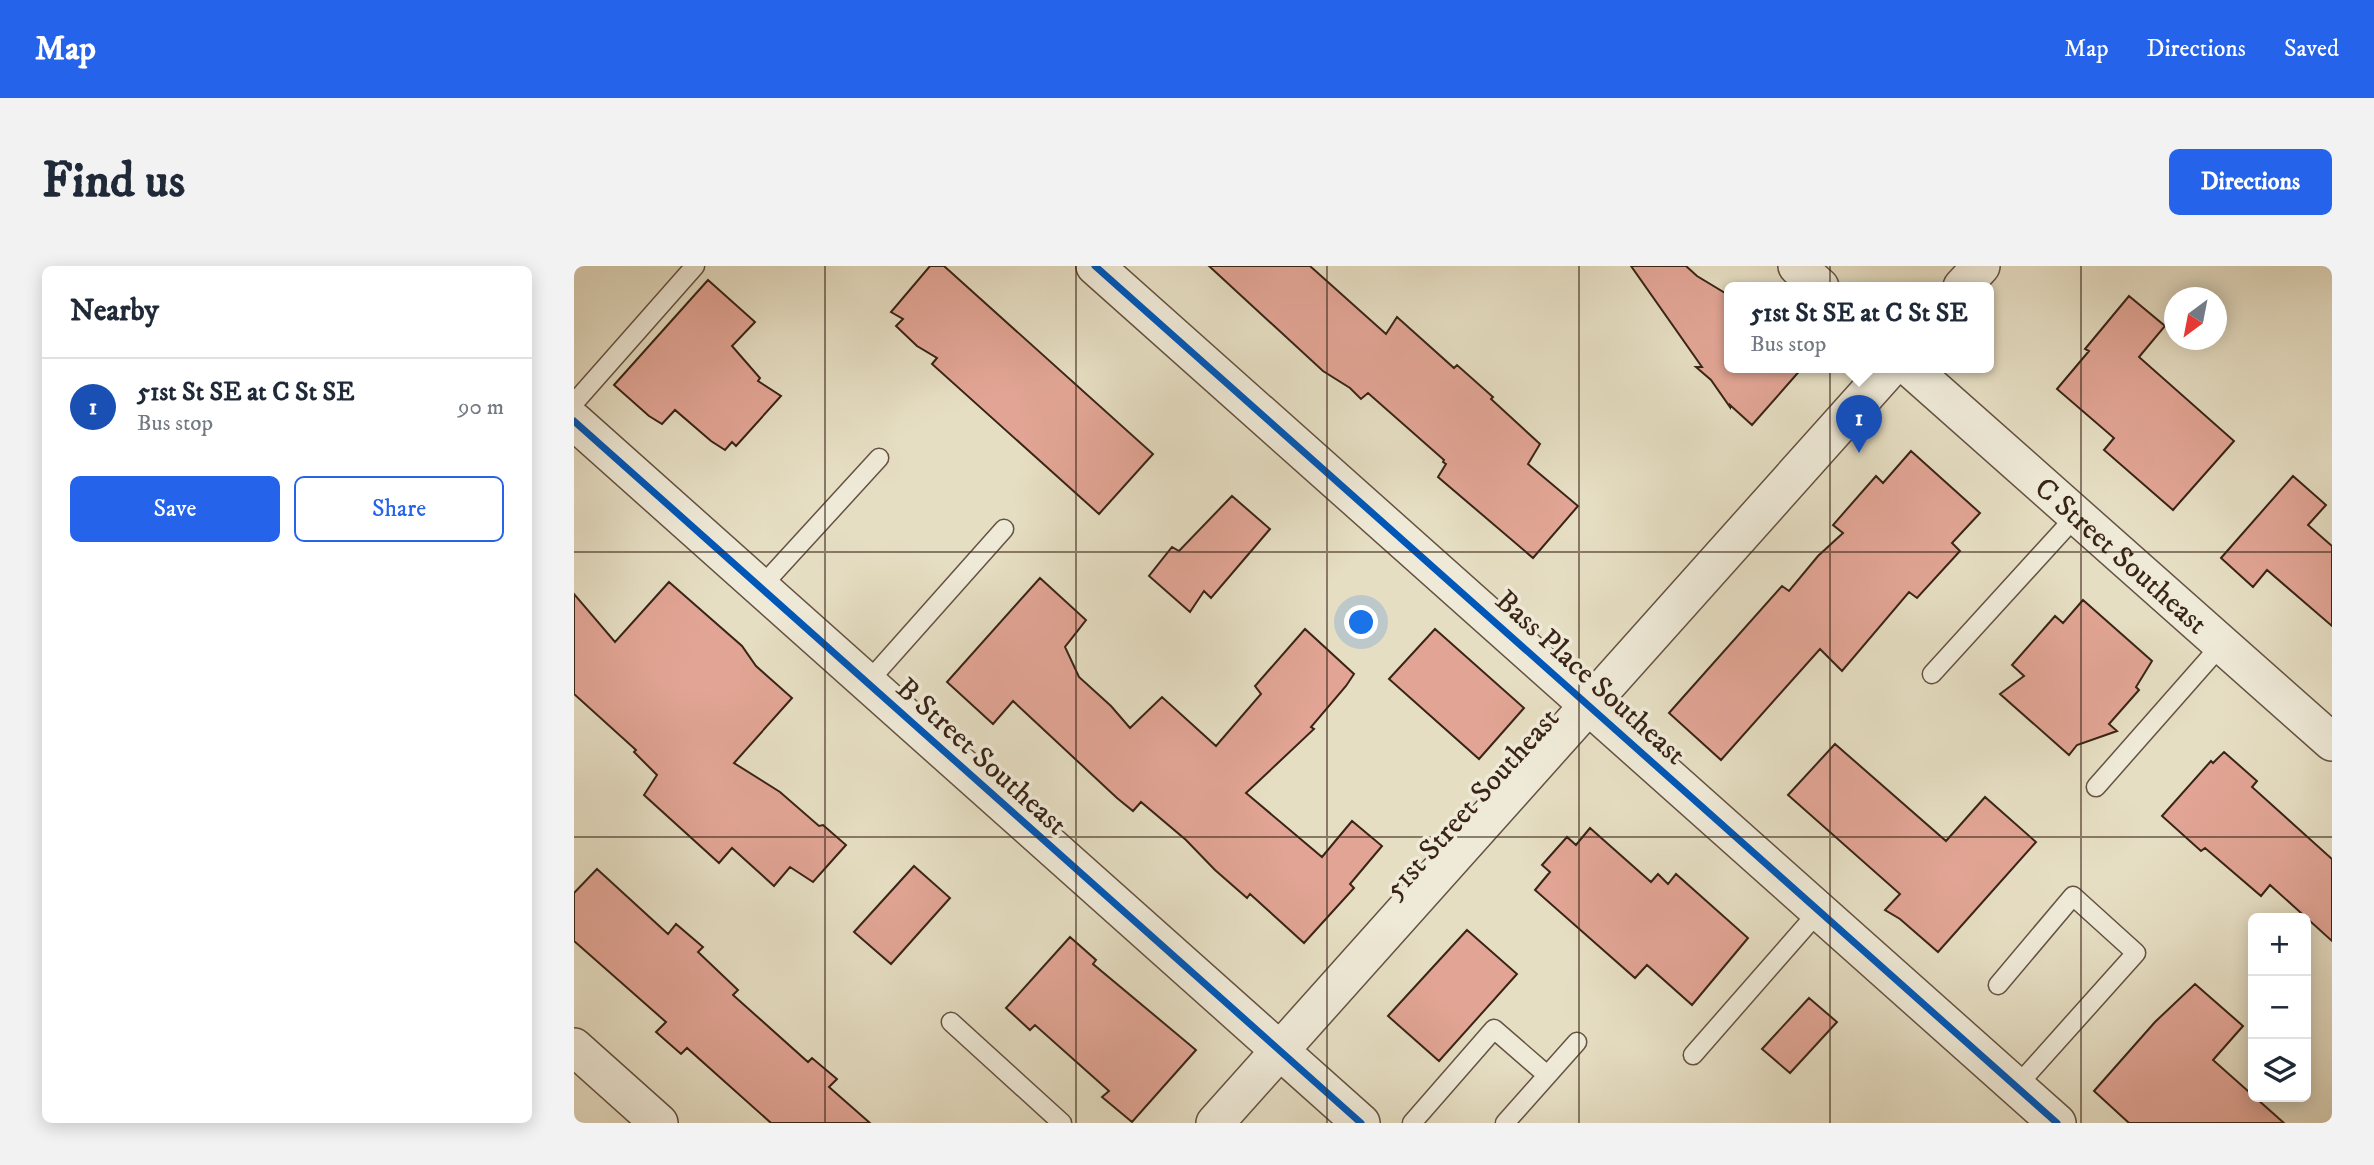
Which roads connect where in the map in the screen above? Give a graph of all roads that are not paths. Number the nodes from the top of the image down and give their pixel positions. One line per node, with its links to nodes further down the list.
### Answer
1 (695, 266): 9 (lane)
2 (1095, 266): 18 (street, Bass Place Southeast)
3 (1797, 266): 5 (street)
4 (1981, 266): 6 (street)
5 (1815, 282)
6 (1967, 282)
7 (1886, 373): 18 (street, 51st Street Southeast)
8 (1916, 373): 12 (street, C Street Southeast)
9 (574, 403)
10 (574, 421): 14 (street, B Street Southeast)
11 (879, 458): 14 (lane)
12 (2077, 515): 15 (street, C Street Southeast); 16 (lane)
13 (1004, 529): 17 (lane)
14 (760, 588): 17 (street, B Street Southeast)
15 (2222, 644): 19 (street, C Street Southeast); 20 (lane)
16 (1932, 674)
17 (867, 683): 25 (street, B Street Southeast)
18 (1588, 705): 21 (street, Bass Place Southeast); 25 (street, 51st Street Southeast)
19 (2332, 742)
20 (2096, 787)
21 (1819, 911): 27 (lane); 29 (street, Bass Place Southeast)
22 (1998, 985): 29 (lane)
23 (951, 1022): 31 (lane)
24 (1577, 1042): 28 (lane)
25 (1280, 1050): 32 (street, 51st Street Southeast); 33 (street, B Street Southeast)
26 (575, 1051): 30 (street)
27 (1693, 1055)
28 (1547, 1075): 34 (lane); 35 (lane)
29 (2016, 1087): 36 (street, Bass Place Southeast)
30 (659, 1123)
31 (1062, 1123)
32 (1215, 1123)
33 (1361, 1123)
34 (1412, 1123)
35 (1505, 1123)
36 (2057, 1123)

